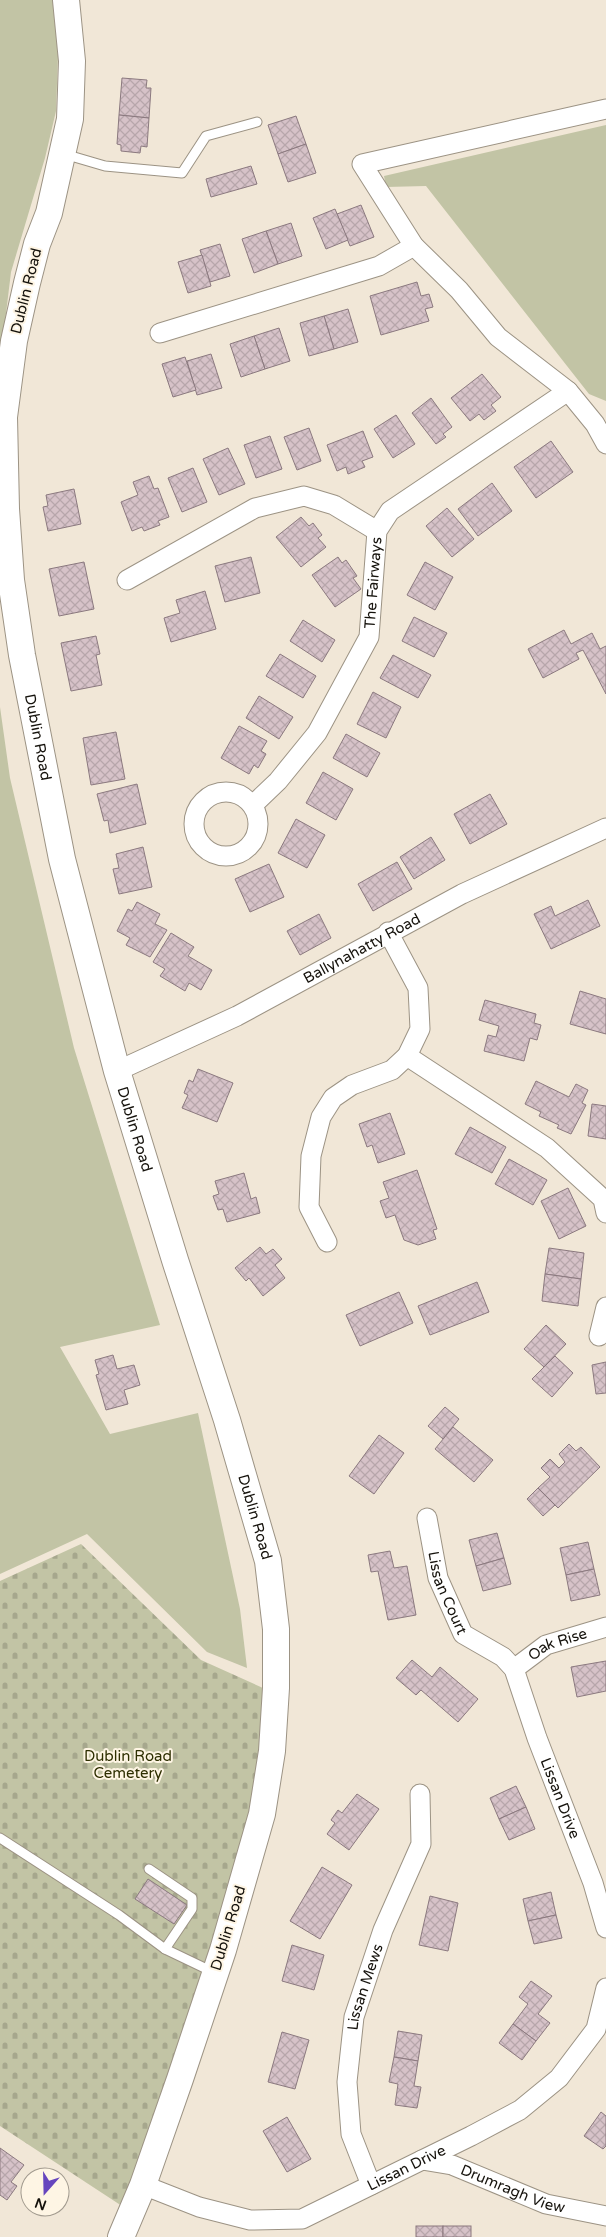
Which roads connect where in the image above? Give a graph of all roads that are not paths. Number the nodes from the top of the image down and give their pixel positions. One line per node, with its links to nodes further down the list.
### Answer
1 (66, 0): 4 (street, Dublin Road)
2 (606, 109): 5 (street)
3 (257, 122): 4 (lane)
4 (64, 154): 15 (street, Dublin Road)
5 (414, 246): 6 (street); 7 (street)
6 (160, 333)
7 (568, 391): 8 (street); 9 (street, The Fairways)
8 (606, 444)
9 (377, 531): 10 (street); 11 (street, The Fairways)
10 (127, 580)
11 (253, 805)
12 (603, 836): 13 (street, Ballynahatty Road)
13 (388, 932): 14 (street); 15 (street, Ballynahatty Road)
14 (407, 1056): 16 (street); 18 (street)
15 (117, 1071): 29 (street, Dublin Road)
16 (599, 1184): 17 (street)
17 (606, 1213)
18 (327, 1242)
19 (606, 1307): 20 (street)
20 (599, 1336)
21 (427, 1518): 23 (street, Lissan Court)
22 (606, 1627): 23 (street, Oak Rise)
23 (514, 1669): 27 (street, Lissan Drive)
24 (420, 1794): 34 (street, Lissan Mews)
25 (0, 1838): 28 (lane)
26 (149, 1869): 28 (lane)
27 (606, 1928)
28 (165, 1950): 29 (lane)
29 (215, 1972): 33 (street, Dublin Road)
30 (606, 1988): 31 (street, Lissan Drive)
31 (601, 2032): 32 (street, Lissan Drive)
32 (422, 2160): 34 (street, Lissan Drive); 35 (street, Drumragh View)
33 (143, 2185): 34 (street, Lissan Drive); 36 (street, Dublin Road)
34 (371, 2185)
35 (606, 2216)
36 (121, 2237)

